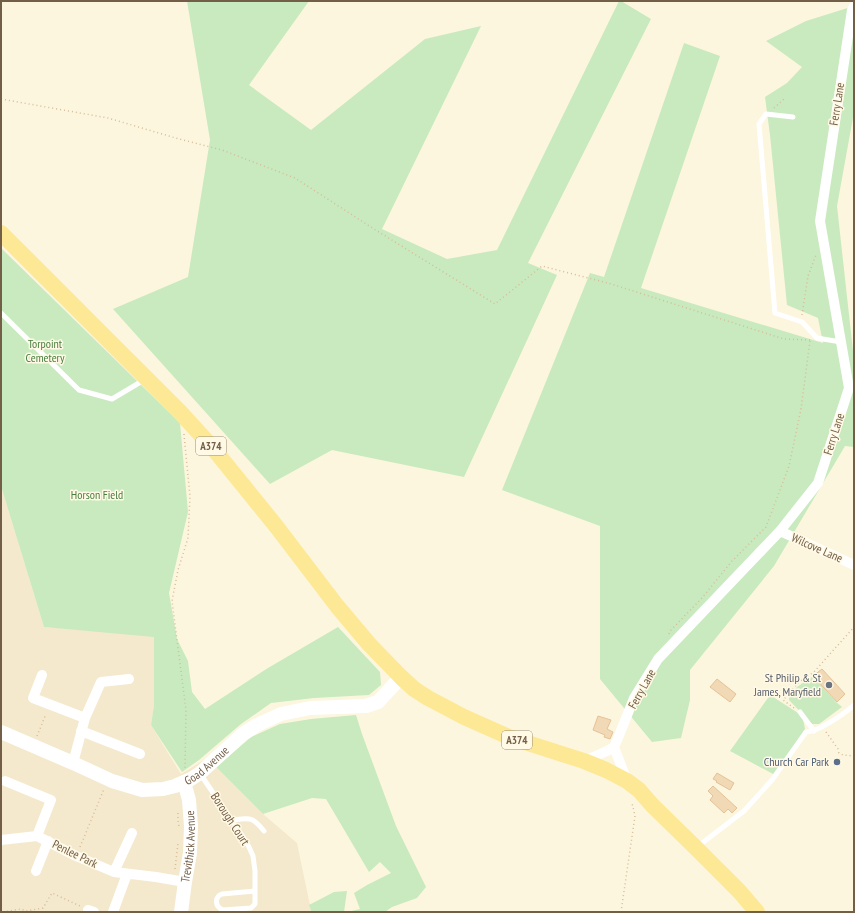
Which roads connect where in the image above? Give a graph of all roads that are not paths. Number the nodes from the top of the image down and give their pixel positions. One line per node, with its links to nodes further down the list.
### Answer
1 (854, 6): 5 (street, Ferry Lane)
2 (793, 117): 5 (lane)
3 (1, 233): 6 (main road, A374)
4 (2, 315): 6 (lane)
5 (840, 342): 7 (street, Ferry Lane)
6 (147, 378): 10 (main road, A374)
7 (780, 531): 8 (street, Wilcove Lane); 18 (street, Ferry Lane)
8 (854, 565)
9 (42, 675): 14 (street)
10 (401, 677): 20 (main road, A374); 22 (street, Goad Avenue)
11 (129, 680): 14 (street)
12 (854, 705): 16 (lane)
13 (800, 712): 16 (lane)
14 (85, 718): 15 (street)
15 (81, 731): 19 (street); 21 (street)
16 (814, 731): 32 (lane)
17 (1, 732): 21 (street, Goad Avenue)
18 (614, 747): 20 (street); 25 (street)
19 (140, 754)
20 (584, 761): 25 (main road, A374)
21 (73, 763): 24 (street, Goad Avenue)
22 (200, 773): 24 (street, Goad Avenue); 26 (lane, Borough Court)
23 (5, 781): 29 (street)
24 (184, 782): 36 (street, Trevithick Avenue)
25 (633, 786): 32 (main road, A374)
26 (232, 820): 27 (lane); 37 (lane, Borough Court)
27 (264, 831)
28 (132, 833): 34 (street)
29 (37, 836): 30 (street); 31 (street, Penlee Park)
30 (1, 840)
31 (48, 841): 33 (street); 34 (street, Penlee Park)
32 (696, 848): 40 (main road, A374)
33 (36, 871)
34 (114, 872): 35 (street, Penlee Park)
35 (127, 874): 36 (street, Penlee Park); 38 (street)
36 (180, 881): 39 (street, Trevithick Avenue)
37 (255, 891): 37 (lane, Borough Court)
38 (113, 912)
39 (181, 912)
40 (757, 912)

